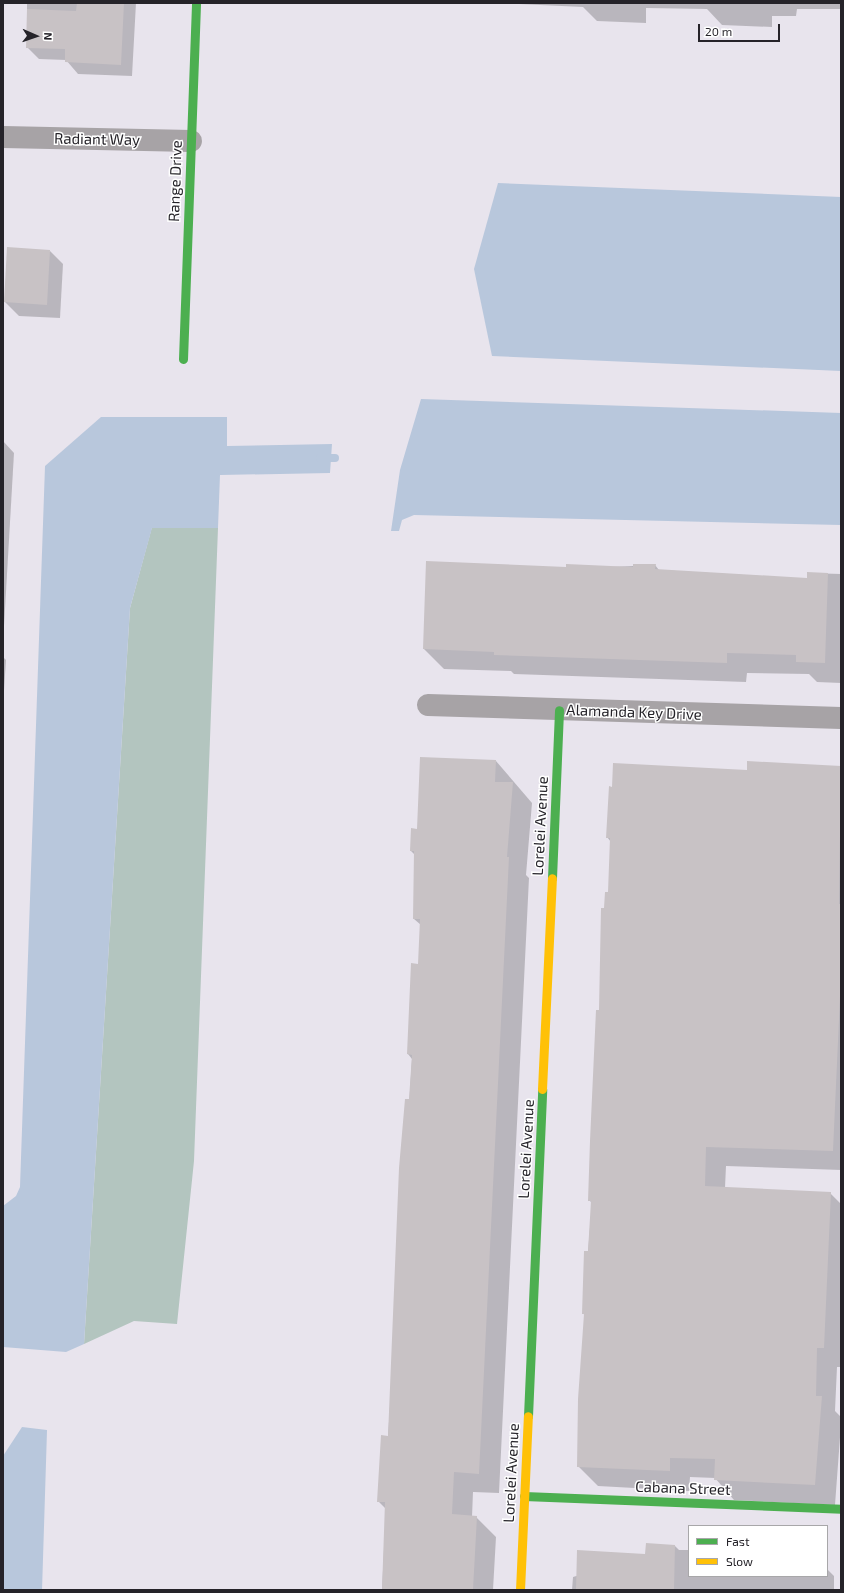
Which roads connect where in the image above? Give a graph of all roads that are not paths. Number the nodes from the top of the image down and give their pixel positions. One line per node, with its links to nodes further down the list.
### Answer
1 (196, 3): 3 (street, Range Drive)
2 (3, 137): 3 (street, Radiant Way)
3 (191, 140): 4 (street, Range Drive)
4 (182, 359)
5 (428, 706): 6 (street, Alamanda Key Drive)
6 (559, 710): 7 (street, Alamanda Key Drive); 8 (street, Lorelei Avenue)
7 (841, 718)
8 (524, 1496): 9 (street, Cabana Street); 10 (street, Lorelei Avenue)
9 (841, 1509)
10 (520, 1590)

